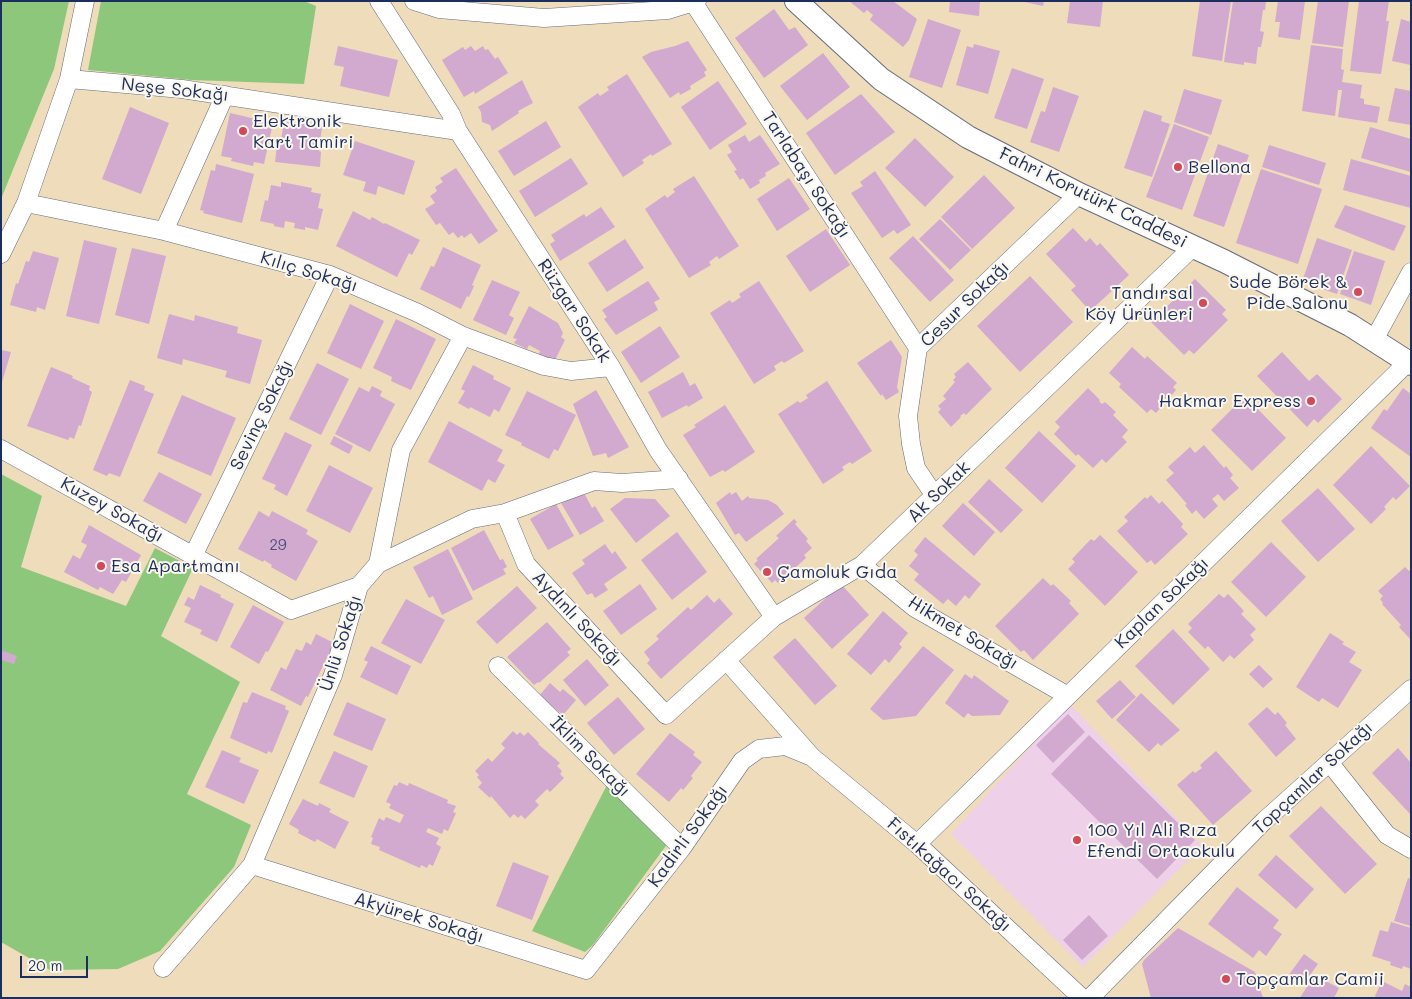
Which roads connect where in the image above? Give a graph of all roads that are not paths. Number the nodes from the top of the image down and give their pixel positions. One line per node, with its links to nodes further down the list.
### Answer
1 (85, 1): 8 (street)
2 (379, 1): 10 (street, Rüzgar Sokak)
3 (414, 1): 7 (street)
4 (591, 1): 7 (street)
5 (796, 1): 11 (street, Fahri Korutürk Caddesi)
6 (695, 2): 7 (street); 20 (street, Tarlabaşı Sokağı)
7 (605, 14)
8 (69, 80): 9 (street, Neşe Sokağı); 12 (street)
9 (225, 95): 10 (street, Neşe Sokağı); 13 (street)
10 (458, 131): 22 (street, Rüzgar Sokak)
11 (1079, 194): 14 (street, Fahri Korutürk Caddesi); 20 (street, Cesur Sokağı)
12 (26, 203): 13 (street, Kılıç Sokağı); 15 (street)
13 (164, 231): 17 (street, Kılıç Sokağı)
14 (1193, 247): 19 (street, Fahri Korutürk Caddesi); 25 (street, Ak Sokak)
15 (1, 254)
16 (1411, 272): 19 (street)
17 (330, 275): 18 (street, Kılıç Sokağı); 27 (street, Sevinç Sokağı)
18 (463, 336): 22 (street, Kılıç Sokağı); 28 (street)
19 (1374, 340): 21 (street, Fahri Korutürk Caddesi)
20 (918, 348): 25 (street, Cesur Sokağı)
21 (1409, 363): 35 (street, Kaplan Sokağı)
22 (611, 367): 24 (street, Rüzgar Sokak)
23 (1, 449): 27 (street, Kuzey Sokağı)
24 (679, 479): 26 (street, Ünlü Sokağı); 31 (street, Rüzgar Sokak)
25 (935, 496): 29 (street, Ak Sokak)
26 (506, 513): 28 (street, Ünlü Sokağı); 36 (street, Aydınlı Sokağı)
27 (194, 554): 30 (street, Kuzey Sokağı)
28 (378, 564): 30 (street, Ünlü Sokağı)
29 (862, 565): 31 (street, Ak Sokak); 35 (street, Hikmet Sokağı)
30 (359, 586): 42 (street, Ünlü Sokağı)
31 (774, 617): 32 (street, Ak Sokak)
32 (726, 660): 36 (street, Ak Sokak); 37 (street)
33 (498, 666): 40 (street, İklim Sokağı)
34 (1411, 689): 38 (street, Topçamlar Sokağı)
35 (1068, 696): 39 (street, Kaplan Sokağı)
36 (666, 715)
37 (812, 757): 39 (street, Fıstıkağacı Sokağı); 40 (street, Kadirli Sokağı)
38 (1329, 762): 41 (street); 46 (street, Topçamlar Sokağı)
39 (917, 844): 45 (street, Fıstıkağacı Sokağı)
40 (682, 848): 44 (street, Kadirli Sokağı)
41 (1411, 849)
42 (252, 866): 43 (street, Ünlü Sokağı); 44 (street, Akyürek Sokağı)
43 (163, 968)
44 (586, 970)
45 (1082, 998)
46 (1090, 998)

